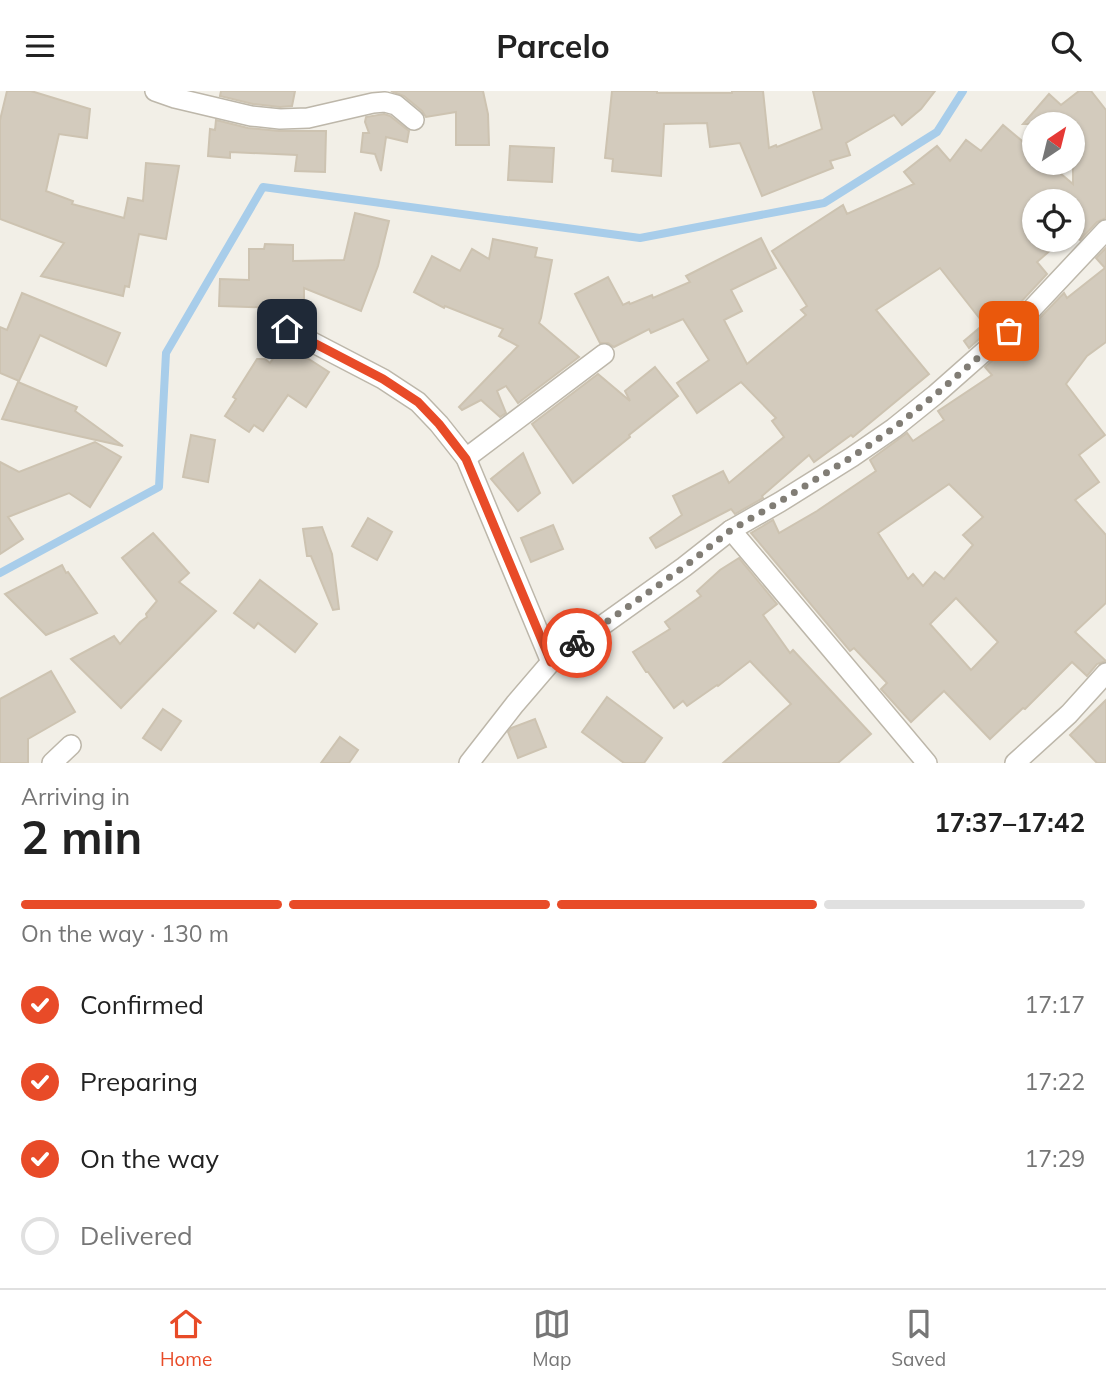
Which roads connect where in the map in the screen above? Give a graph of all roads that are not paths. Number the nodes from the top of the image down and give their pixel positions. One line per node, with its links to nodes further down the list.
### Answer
1 (155, 91): 2 (street)
2 (414, 120)
3 (1106, 230): 7 (street)
4 (287, 329): 6 (street)
5 (604, 354): 6 (street)
6 (466, 459): 8 (street)
7 (731, 530): 8 (street); 13 (street)
8 (551, 662): 12 (street)
9 (1106, 673): 14 (street)
10 (71, 745): 11 (street)
11 (52, 763)
12 (469, 763)
13 (926, 763)
14 (1015, 763)

